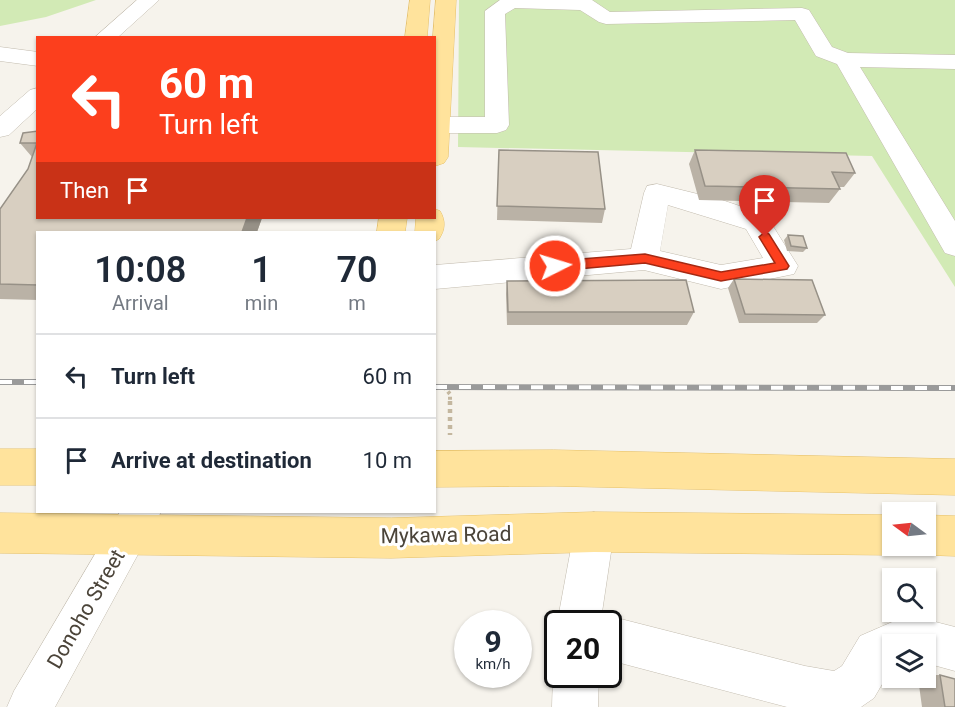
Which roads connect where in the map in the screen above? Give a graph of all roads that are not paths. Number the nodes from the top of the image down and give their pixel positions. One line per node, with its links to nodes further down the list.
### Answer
1 (149, 0): 5 (street)
2 (420, 0): 6 (main road)
3 (446, 0): 12 (main road)
4 (798, 7): 9 (street); 12 (street)
5 (106, 36)
6 (416, 36)
7 (0, 54): 8 (street)
8 (36, 59)
9 (845, 60): 10 (street); 14 (street)
10 (955, 62)
11 (36, 97): 13 (street)
12 (436, 125)
13 (0, 129)
14 (955, 245)
15 (645, 259): 15 (street); 16 (street)
16 (436, 277)
17 (0, 467): 18 (main road)
18 (36, 467)
19 (436, 469): 20 (main road)
20 (955, 477)
21 (390, 520): 22 (main road, Mykawa Road); 23 (main road, Mykawa Road)
22 (136, 523): 24 (main road, Mykawa Road); 32 (street, Donoho Street)
23 (594, 531): 25 (main road, Mykawa Road); 28 (street)
24 (0, 533)
25 (882, 535)
26 (936, 535): 27 (main road)
27 (955, 536)
28 (581, 610)
29 (622, 641): 30 (street)
30 (955, 649)
31 (576, 688): 33 (street)
32 (30, 707)
33 (575, 707)

